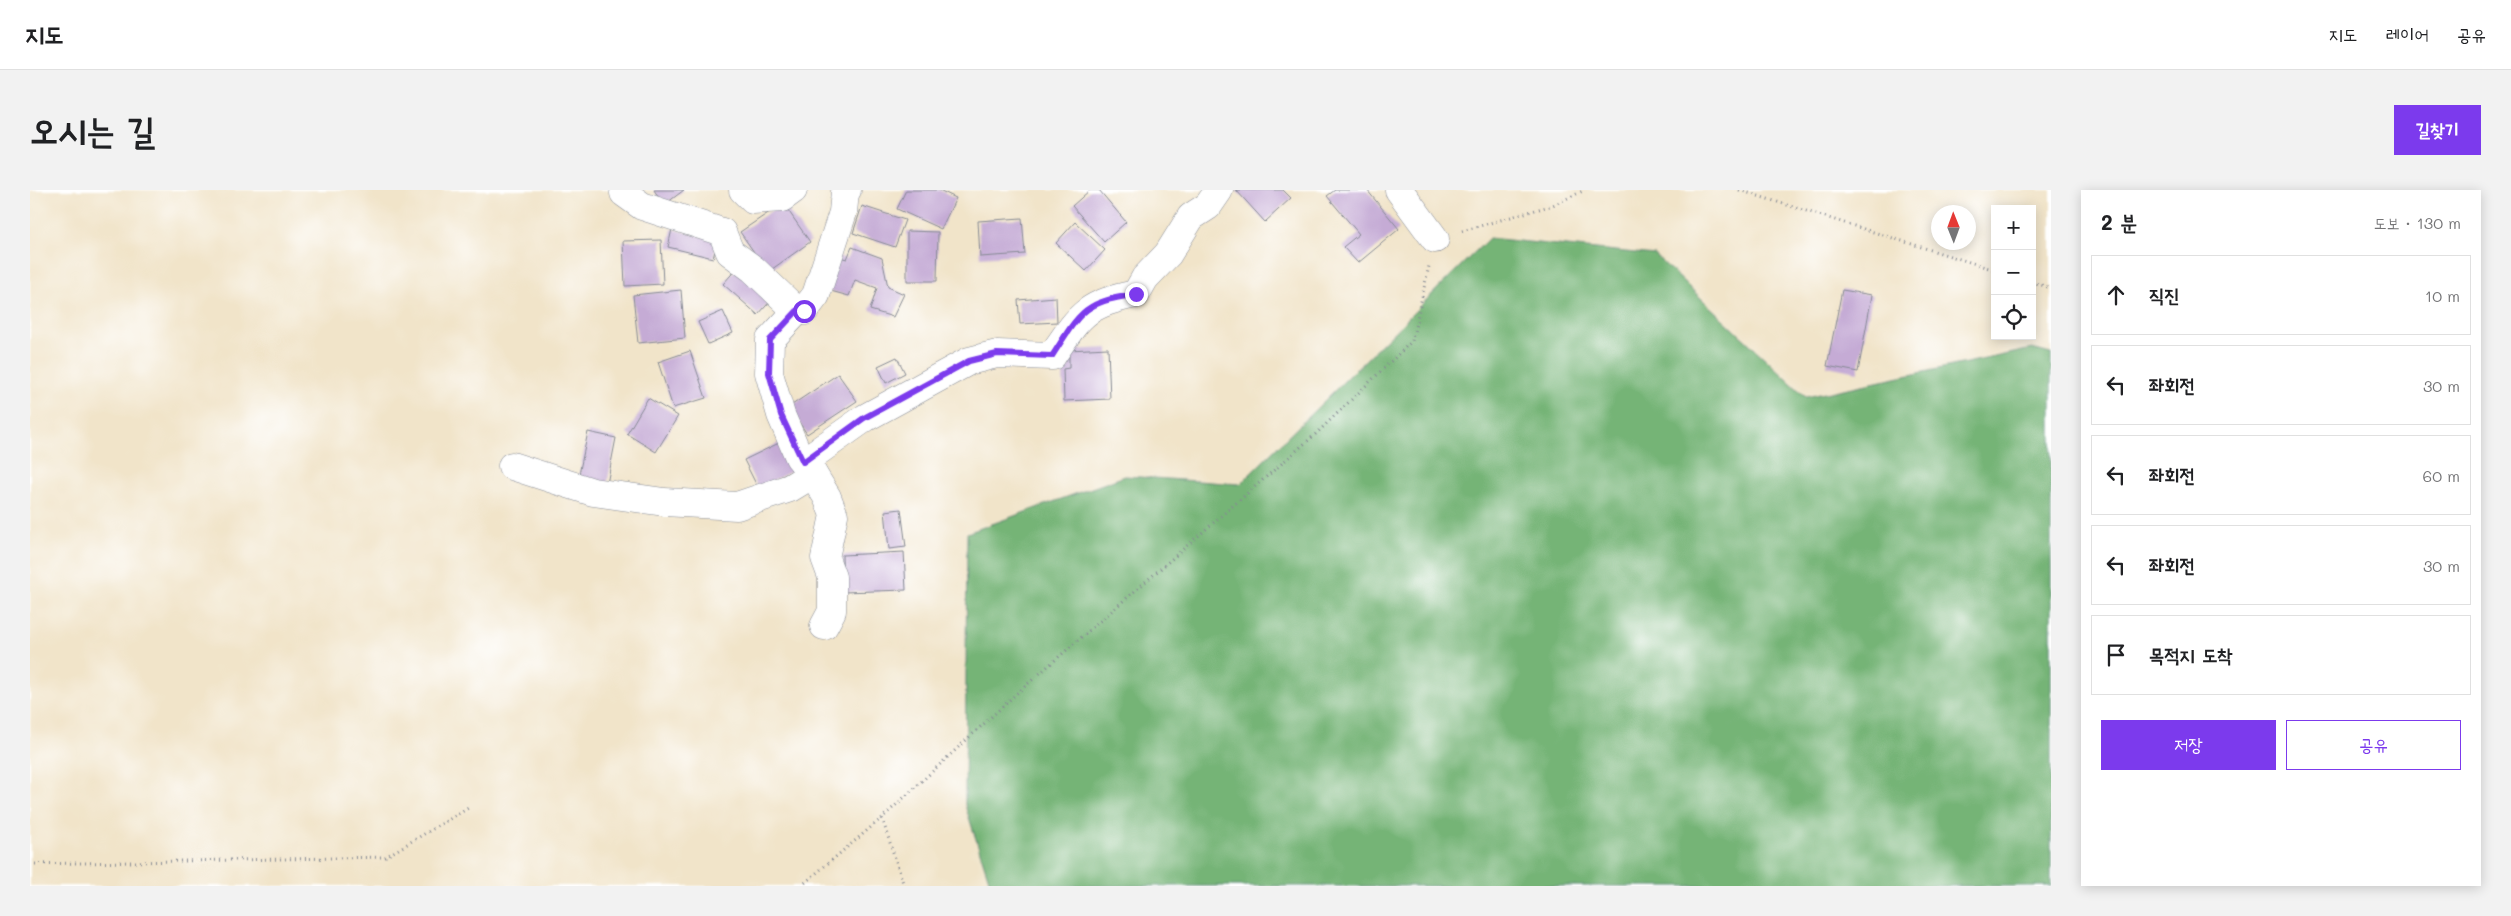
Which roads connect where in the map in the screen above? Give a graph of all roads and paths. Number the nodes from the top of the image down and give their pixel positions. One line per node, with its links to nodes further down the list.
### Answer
1 (626, 190): 13 (street)
2 (743, 190): 3 (street)
3 (793, 190)
4 (1399, 190): 9 (street)
5 (1585, 190): 9 (path)
6 (1739, 190): 10 (path)
7 (842, 191): 13 (street)
8 (1206, 195): 15 (street)
9 (1434, 239): 18 (path)
10 (1991, 269)
11 (2036, 283): 12 (path)
12 (2051, 288)
13 (797, 311): 15 (street)
14 (512, 466): 15 (street)
15 (808, 468): 16 (street)
16 (824, 626)
17 (470, 807): 19 (path)
18 (882, 818): 20 (path); 21 (path)
19 (30, 864)
20 (801, 886)
21 (904, 886)

